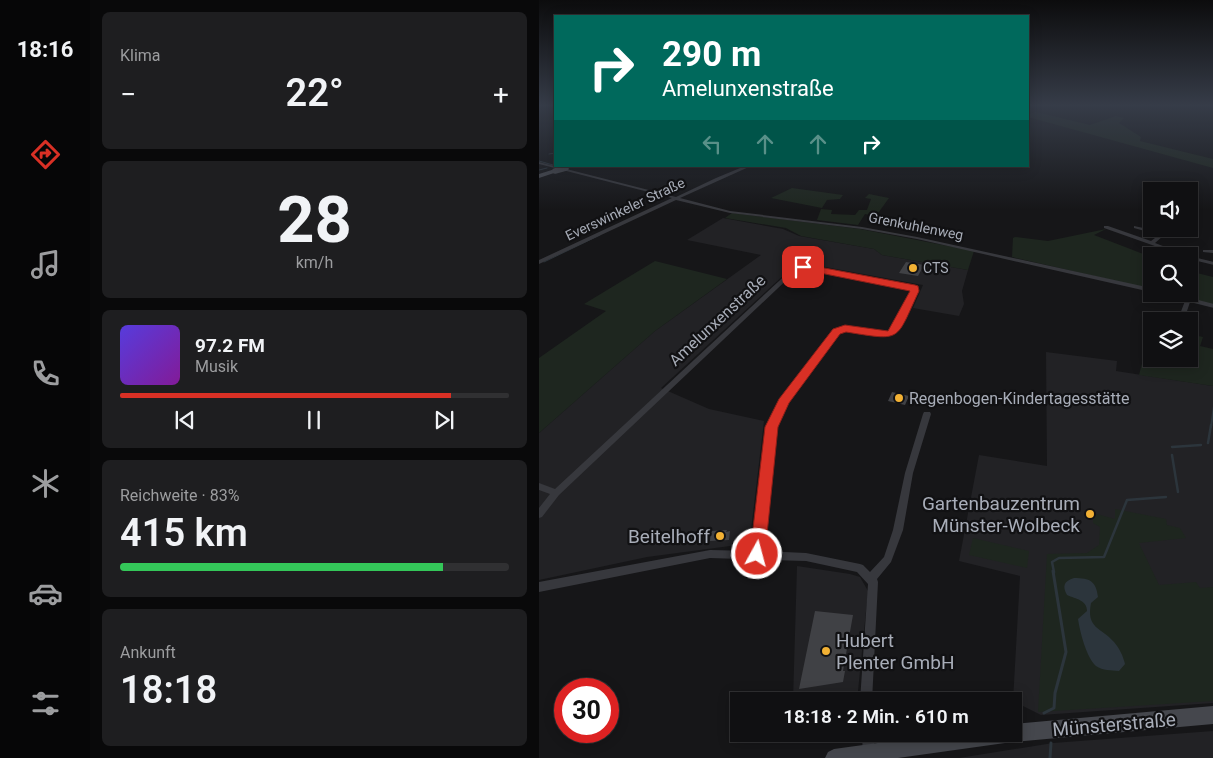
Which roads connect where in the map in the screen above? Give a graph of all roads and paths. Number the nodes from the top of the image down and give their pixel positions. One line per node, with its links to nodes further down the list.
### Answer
1 (539, 163): 5 (street, Grenkuhlenweg)
2 (568, 167): 4 (street, bridge)
3 (747, 167): 5 (street, Everswinkeler Straße)
4 (539, 176)
5 (674, 199): 15 (street, Everswinkeler Straße); 17 (street, Grenkuhlenweg)
6 (1106, 227): 10 (street)
7 (1136, 227): 8 (street)
8 (1143, 229)
9 (1160, 237): 10 (street)
10 (1152, 244): 11 (street)
11 (1160, 247)
12 (1205, 251): 13 (street)
13 (1213, 252)
14 (1198, 260): 16 (street)
15 (539, 262)
16 (1213, 264)
17 (1143, 288)
18 (1198, 302): 19 (street)
19 (1213, 306)
20 (927, 414): 25 (street)
21 (539, 486): 22 (street)
22 (556, 493): 23 (street, Amelunxenstraße); 24 (street, Amelunxenstraße)
23 (539, 514)
24 (757, 554): 25 (street); 26 (street)
25 (870, 579): 27 (street)
26 (539, 587)
27 (867, 692)
28 (1213, 715): 29 (street, Münsterstraße)
29 (1022, 732)
30 (927, 742): 31 (street)
31 (869, 748): 32 (street)
32 (833, 758)

